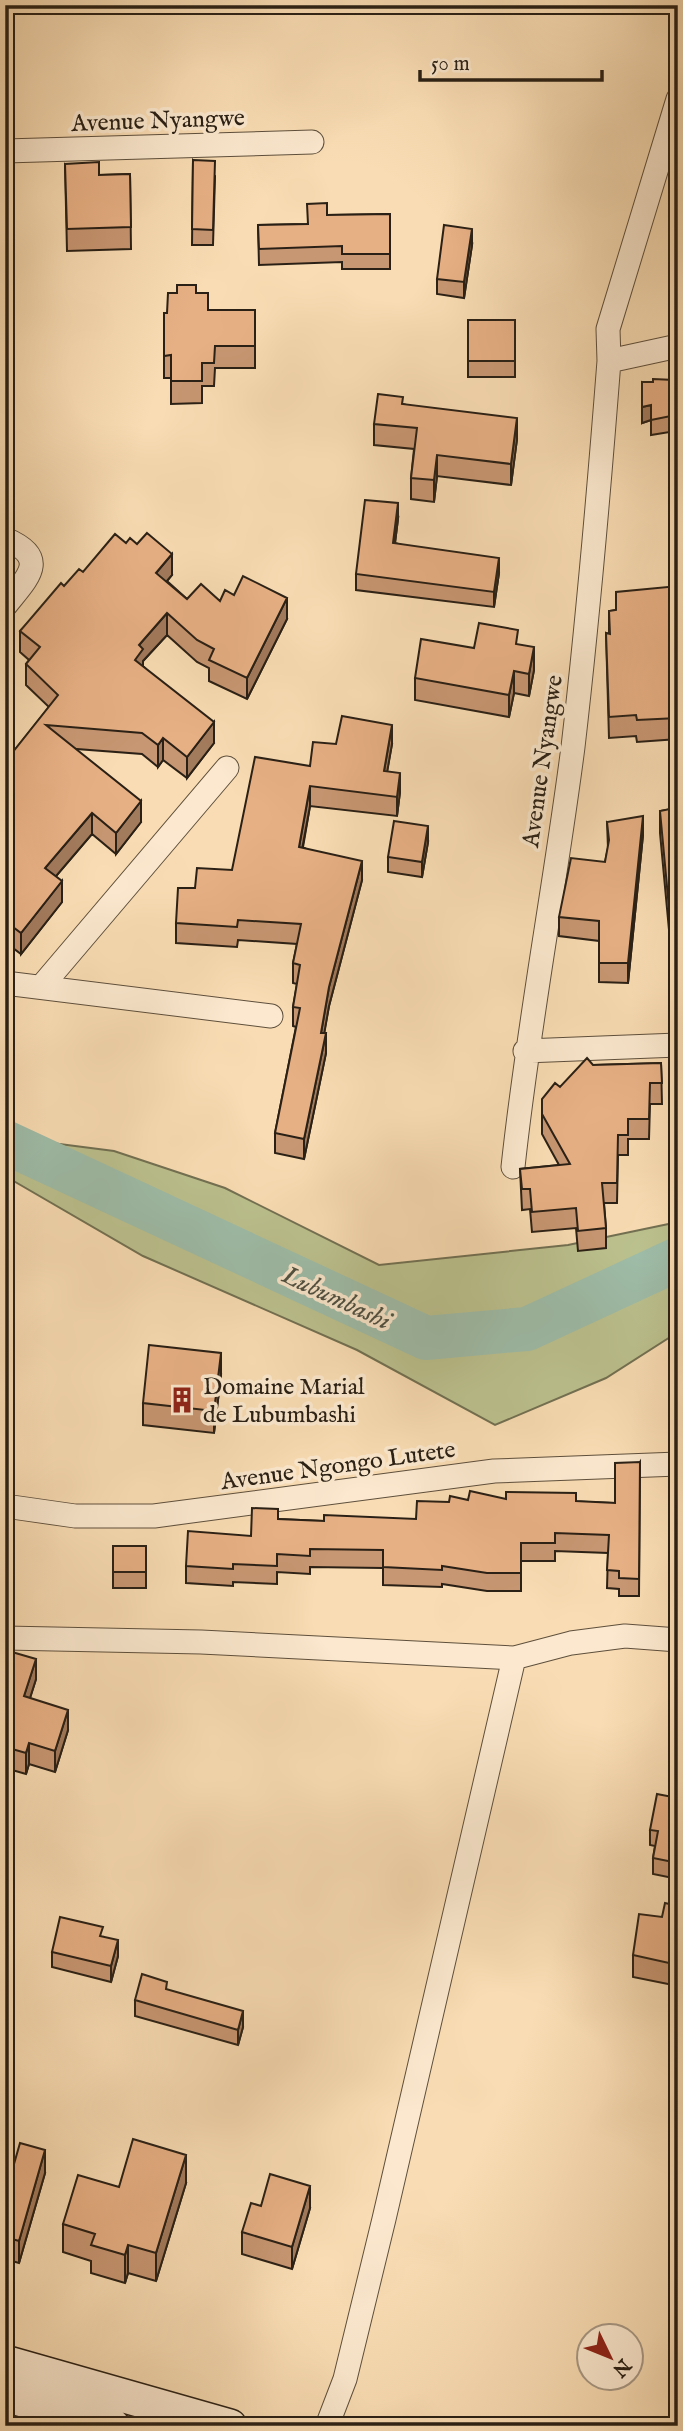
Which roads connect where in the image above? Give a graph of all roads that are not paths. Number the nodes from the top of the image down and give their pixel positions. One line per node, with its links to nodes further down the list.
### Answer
1 (678, 99): 5 (street, Avenue Nyangwe)
2 (312, 142): 3 (street, Avenue Nyangwe)
3 (5, 151)
4 (678, 346): 5 (street)
5 (609, 361): 13 (street, Avenue Nyangwe)
6 (5, 539): 7 (street)
7 (5, 606)
8 (227, 768): 10 (street)
9 (5, 983): 10 (street)
10 (41, 987): 11 (street)
11 (271, 1016)
12 (678, 1045): 13 (street)
13 (525, 1051): 14 (street, Avenue Nyangwe)
14 (513, 1167)
15 (678, 1464): 16 (street, Avenue Ngongo Lutete)
16 (5, 1506)
17 (5, 1638): 19 (street)
18 (678, 1640): 19 (street)
19 (514, 1658): 24 (street)
20 (5, 2362): 23 (main road)
21 (5, 2395): 22 (main road)
22 (113, 2426)
23 (230, 2426)
24 (327, 2426)

